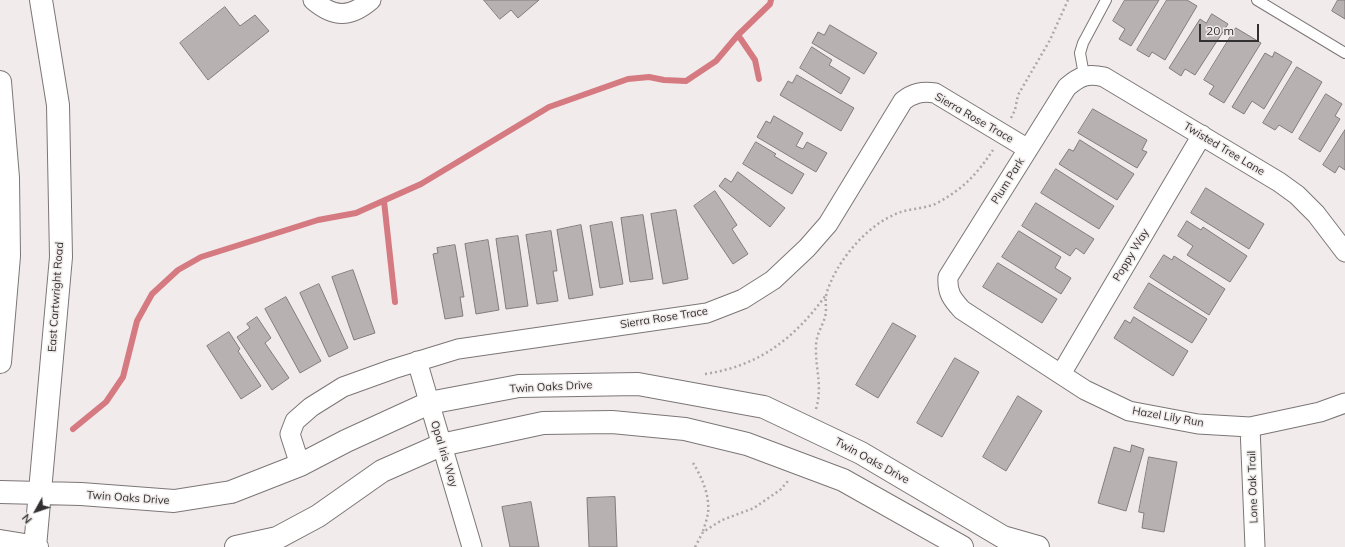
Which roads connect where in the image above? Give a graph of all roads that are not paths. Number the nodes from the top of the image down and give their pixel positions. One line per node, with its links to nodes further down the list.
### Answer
1 (41, 0): 22 (street, East Cartwright Road)
2 (313, 0): 3 (street)
3 (371, 0)
4 (1106, 0): 7 (lane)
5 (1257, 0): 6 (lane)
6 (1345, 53)
7 (1084, 75): 9 (street, Twisted Tree Lane); 10 (street, Plum Park)
8 (0, 82): 14 (street)
9 (1202, 136): 11 (street, Twisted Tree Lane); 15 (street, Poppy Way)
10 (1028, 149): 12 (street, Plum Park); 13 (street, Sierra Rose Trace)
11 (1345, 252)
12 (950, 296): 15 (street, Hazel Lily Run)
13 (417, 361): 17 (street, Opal Iris Way); 20 (street, Sierra Rose Trace)
14 (0, 362)
15 (1061, 374): 18 (street, Hazel Lily Run)
16 (1345, 402): 18 (street, Hazel Lily Run)
17 (429, 403): 19 (street, Opal Iris Way); 20 (street, Twin Oaks Drive); 28 (street, Twin Oaks Drive)
18 (1250, 427): 29 (street, Lone Oak Trail)
19 (442, 445): 25 (street); 26 (street, Opal Iris Way); 27 (street)
20 (300, 465): 22 (street, Twin Oaks Drive)
21 (0, 492): 22 (street, Twin Oaks Drive)
22 (39, 494): 24 (street, East Cartwright Road)
23 (0, 541): 24 (street)
24 (36, 547)
25 (236, 547)
26 (472, 547)
27 (962, 547)
28 (1038, 547)
29 (1255, 547)

